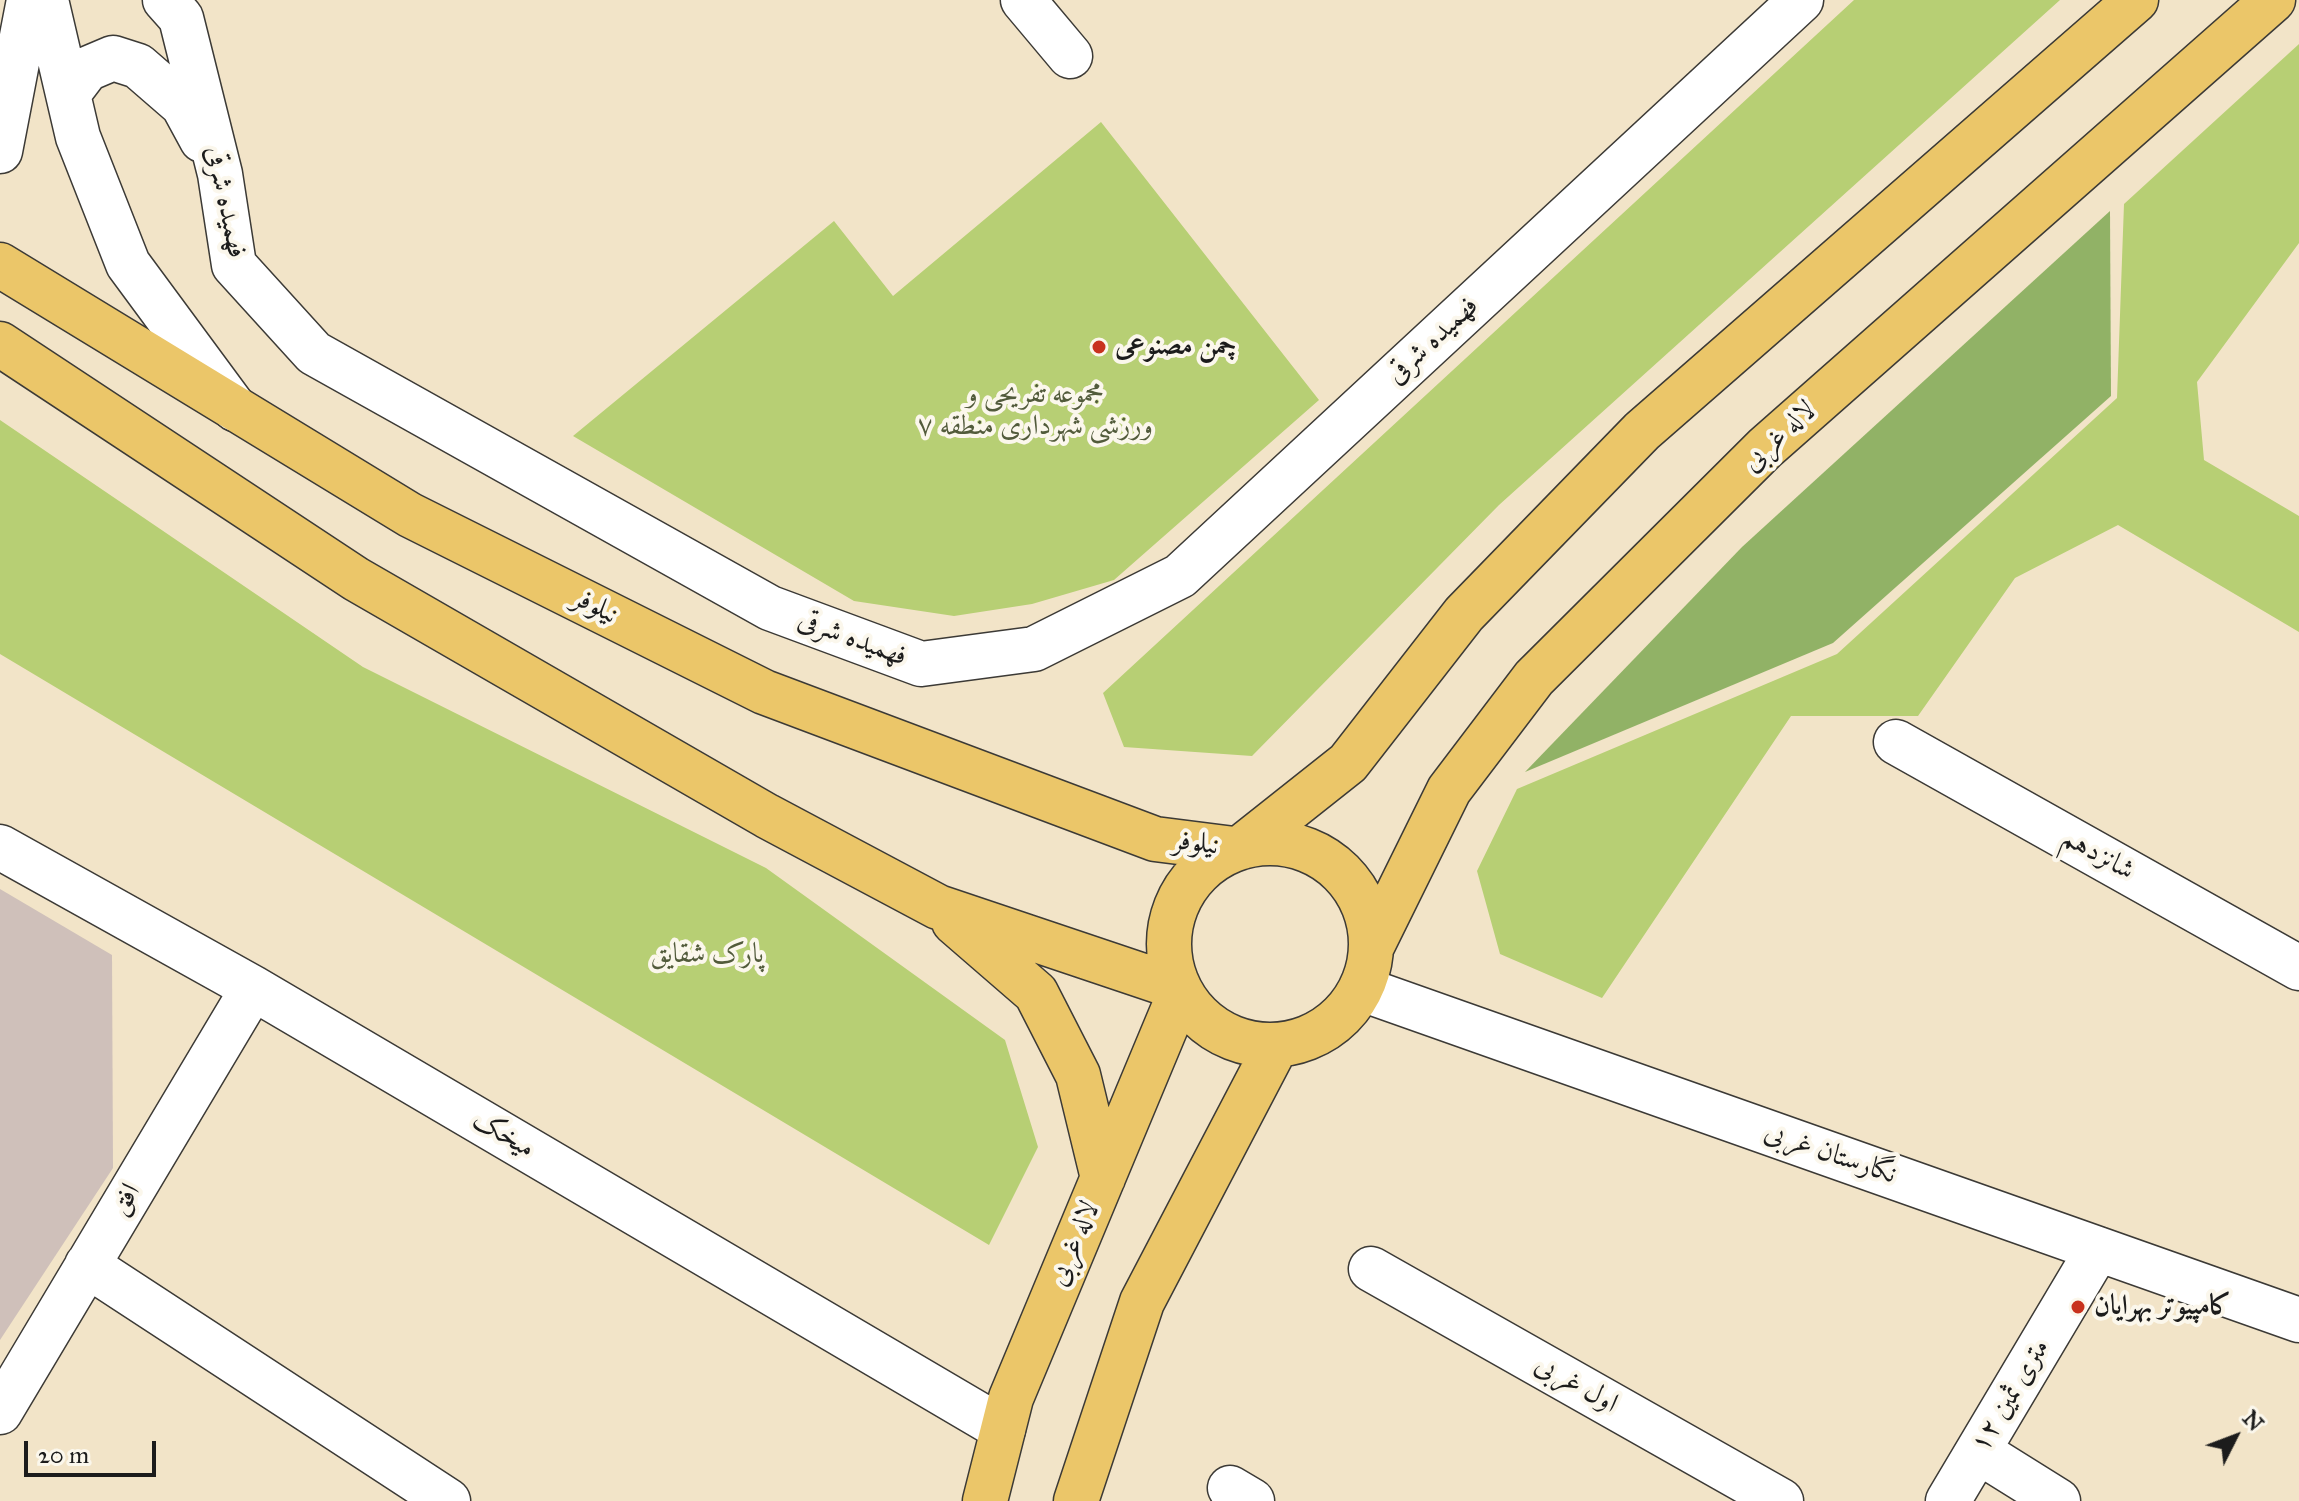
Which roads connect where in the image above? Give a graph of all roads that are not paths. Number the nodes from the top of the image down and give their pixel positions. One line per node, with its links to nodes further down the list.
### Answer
1 (14, 0): 9 (street)
2 (29, 0): 12 (street)
3 (46, 0): 11 (street)
4 (165, 0): 13 (street, فهمیده شرقی)
5 (1023, 0): 10 (street)
6 (1801, 0): 13 (street, فهمیده شرقی)
7 (2136, 0): 19 (main road)
8 (2273, 0): 21 (main road, لاله غربی)
9 (0, 24)
10 (1070, 56)
11 (68, 94): 13 (street); 16 (street)
12 (0, 151)
13 (220, 174)
14 (0, 265): 16 (main road, نیلوفر)
15 (0, 344): 20 (main road)
16 (235, 409): 19 (main road, نیلوفر)
17 (1896, 742): 22 (street, شانزدهم)
18 (0, 847): 23 (street, میخک)
19 (1238, 848): 21 (main road); 25 (main road)
20 (938, 907): 25 (main road); 27 (main road)
21 (1372, 946): 24 (main road)
22 (2299, 968)
23 (253, 988): 29 (street, افق); 33 (street, میخک)
24 (1362, 989): 26 (main road); 28 (street, نگارستان غربی)
25 (1180, 990): 26 (main road); 27 (main road, لاله غربی)
26 (1276, 1046): 37 (main road)
27 (1103, 1178): 33 (main road, لاله غربی)
28 (2098, 1249): 31 (street, نگارستان غربی); 34 (street, ۱۲ متری ثمین)
29 (87, 1265): 32 (street, افق); 35 (street)
30 (1371, 1269): 38 (street, اول غربی)
31 (2299, 1320)
32 (0, 1412)
33 (1003, 1429): 36 (main road, لاله غربی)
34 (1978, 1451): 39 (street, ۱۲ متری ثمین); 40 (street)
35 (448, 1501)
36 (985, 1501)
37 (1076, 1501)
38 (1781, 1501)
39 (1948, 1501)
40 (2058, 1501)

